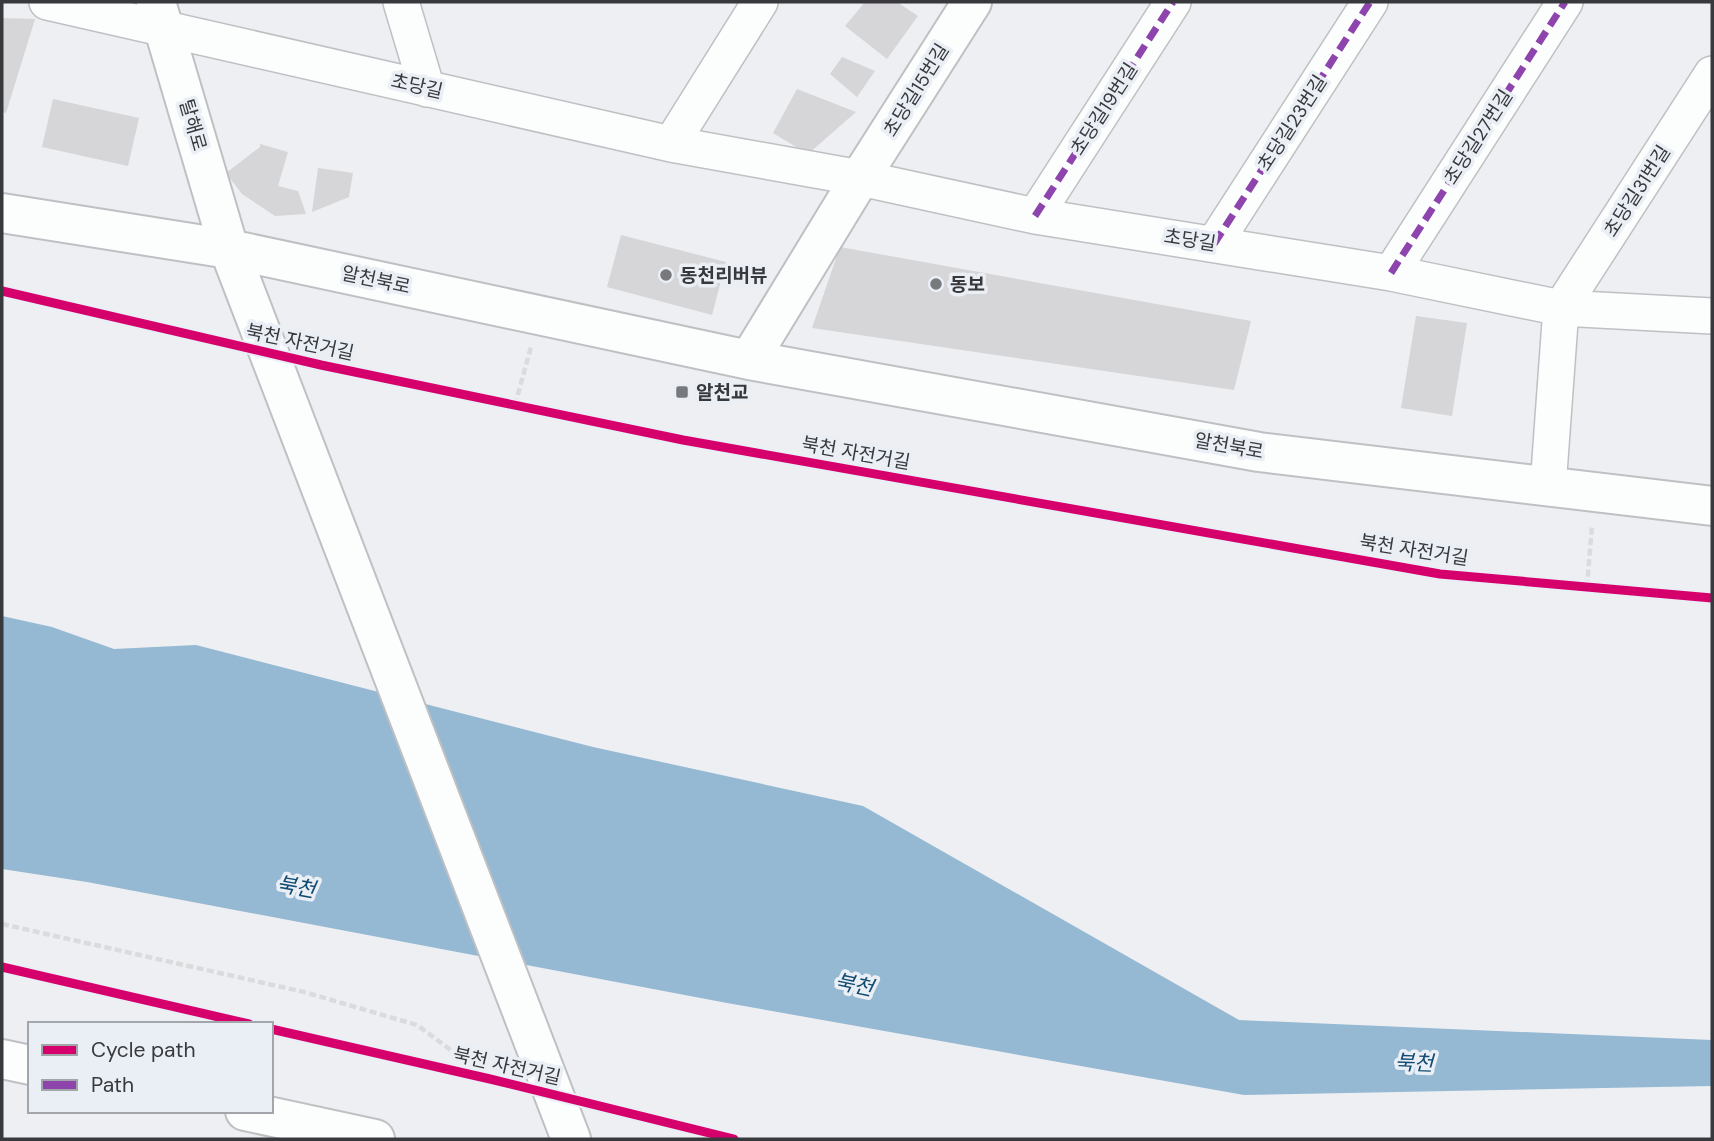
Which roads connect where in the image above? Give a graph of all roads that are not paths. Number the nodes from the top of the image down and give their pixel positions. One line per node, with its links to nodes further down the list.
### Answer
1 (47, 2): 8 (street, 초당길)
2 (401, 2): 10 (street)
3 (760, 2): 11 (street)
4 (972, 2): 12 (street, 초당길15번길)
5 (1172, 2): 14 (street, 초당길19번길)
6 (1370, 2): 15 (street, 초당길23번길)
7 (1565, 2): 17 (street, 초당길27번길)
8 (160, 15): 10 (street, 초당길); 16 (street, 탈해로)
9 (1712, 74): 18 (street, 초당길31번길)
10 (427, 89): 11 (street, 초당길)
11 (671, 144): 12 (street, 초당길)
12 (860, 178): 14 (street, 초당길); 20 (street)
13 (2, 213): 16 (street, 알천북로)
14 (1035, 216): 15 (street, 초당길)
15 (1214, 244): 17 (street, 초당길)
16 (229, 249): 20 (street, 알천북로); 26 (street, 탈해로)
17 (1391, 273): 18 (street, 초당길)
18 (1561, 308): 19 (street, 초당길); 21 (street)
19 (1712, 316)
20 (749, 360): 21 (street, 알천북로)
21 (1548, 487): 22 (street, 알천북로)
22 (1712, 506)
23 (2, 1059): 24 (street)
24 (28, 1065)
25 (254, 1113): 27 (street)
26 (569, 1135)
27 (375, 1139)

